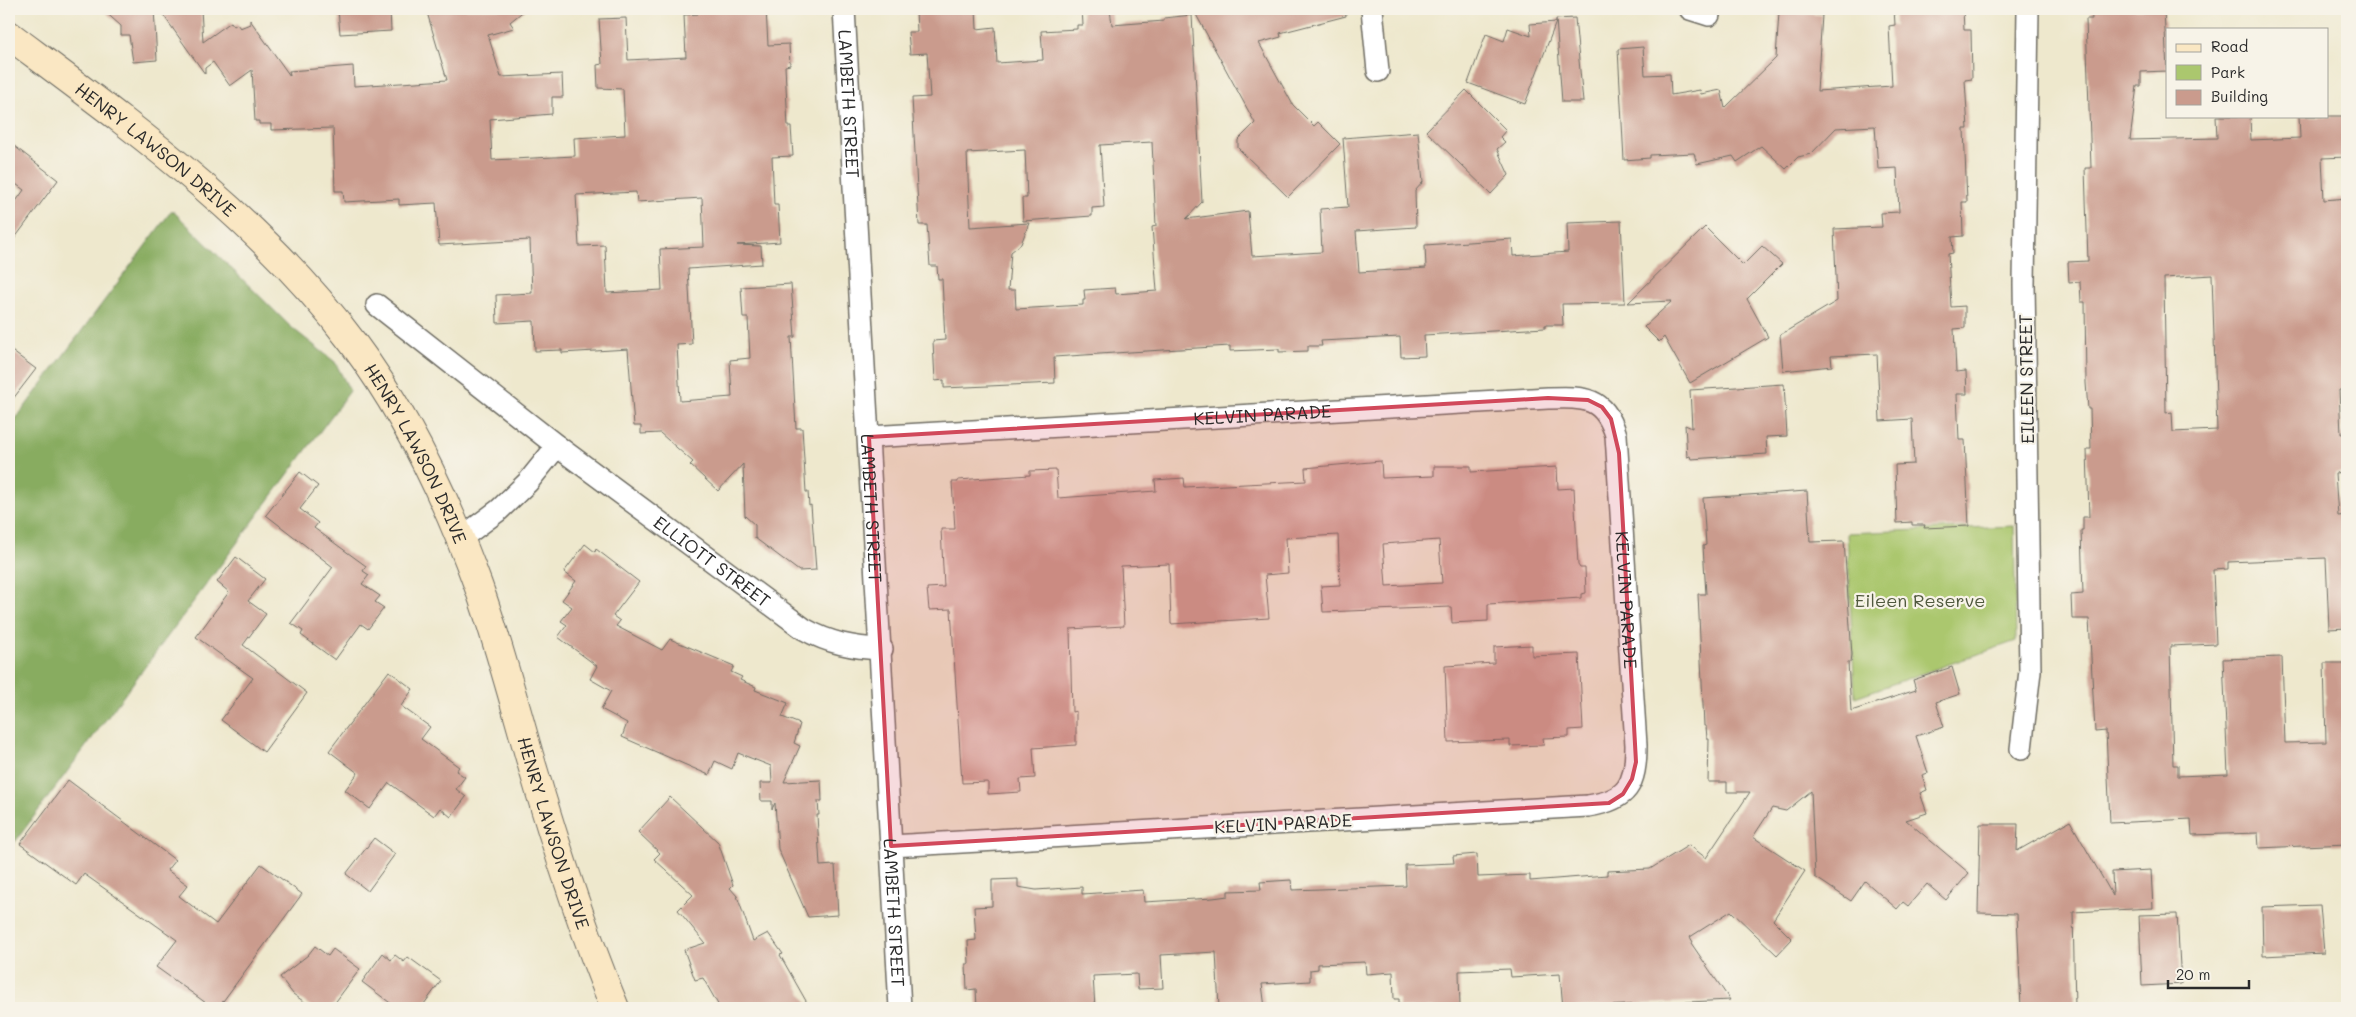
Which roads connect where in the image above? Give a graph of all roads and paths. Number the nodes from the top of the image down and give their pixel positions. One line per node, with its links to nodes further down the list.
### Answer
1 (844, 9): 7 (street, LAMBETH STREET)
2 (1372, 9): 5 (street)
3 (2028, 9): 11 (street, EILEEN STREET)
4 (9, 35): 9 (main road, HENRY LAWSON DRIVE)
5 (1378, 71)
6 (377, 305): 8 (street, ELLIOTT STREET)
7 (869, 437): 10 (street, LAMBETH STREET); 12 (street, KELVIN PARADE)
8 (557, 446): 9 (street); 10 (street, ELLIOTT STREET)
9 (460, 539): 13 (main road, HENRY LAWSON DRIVE)
10 (882, 649): 12 (street, LAMBETH STREET)
11 (2021, 749)
12 (891, 846): 14 (street, LAMBETH STREET)
13 (615, 1008)
14 (900, 1008)

